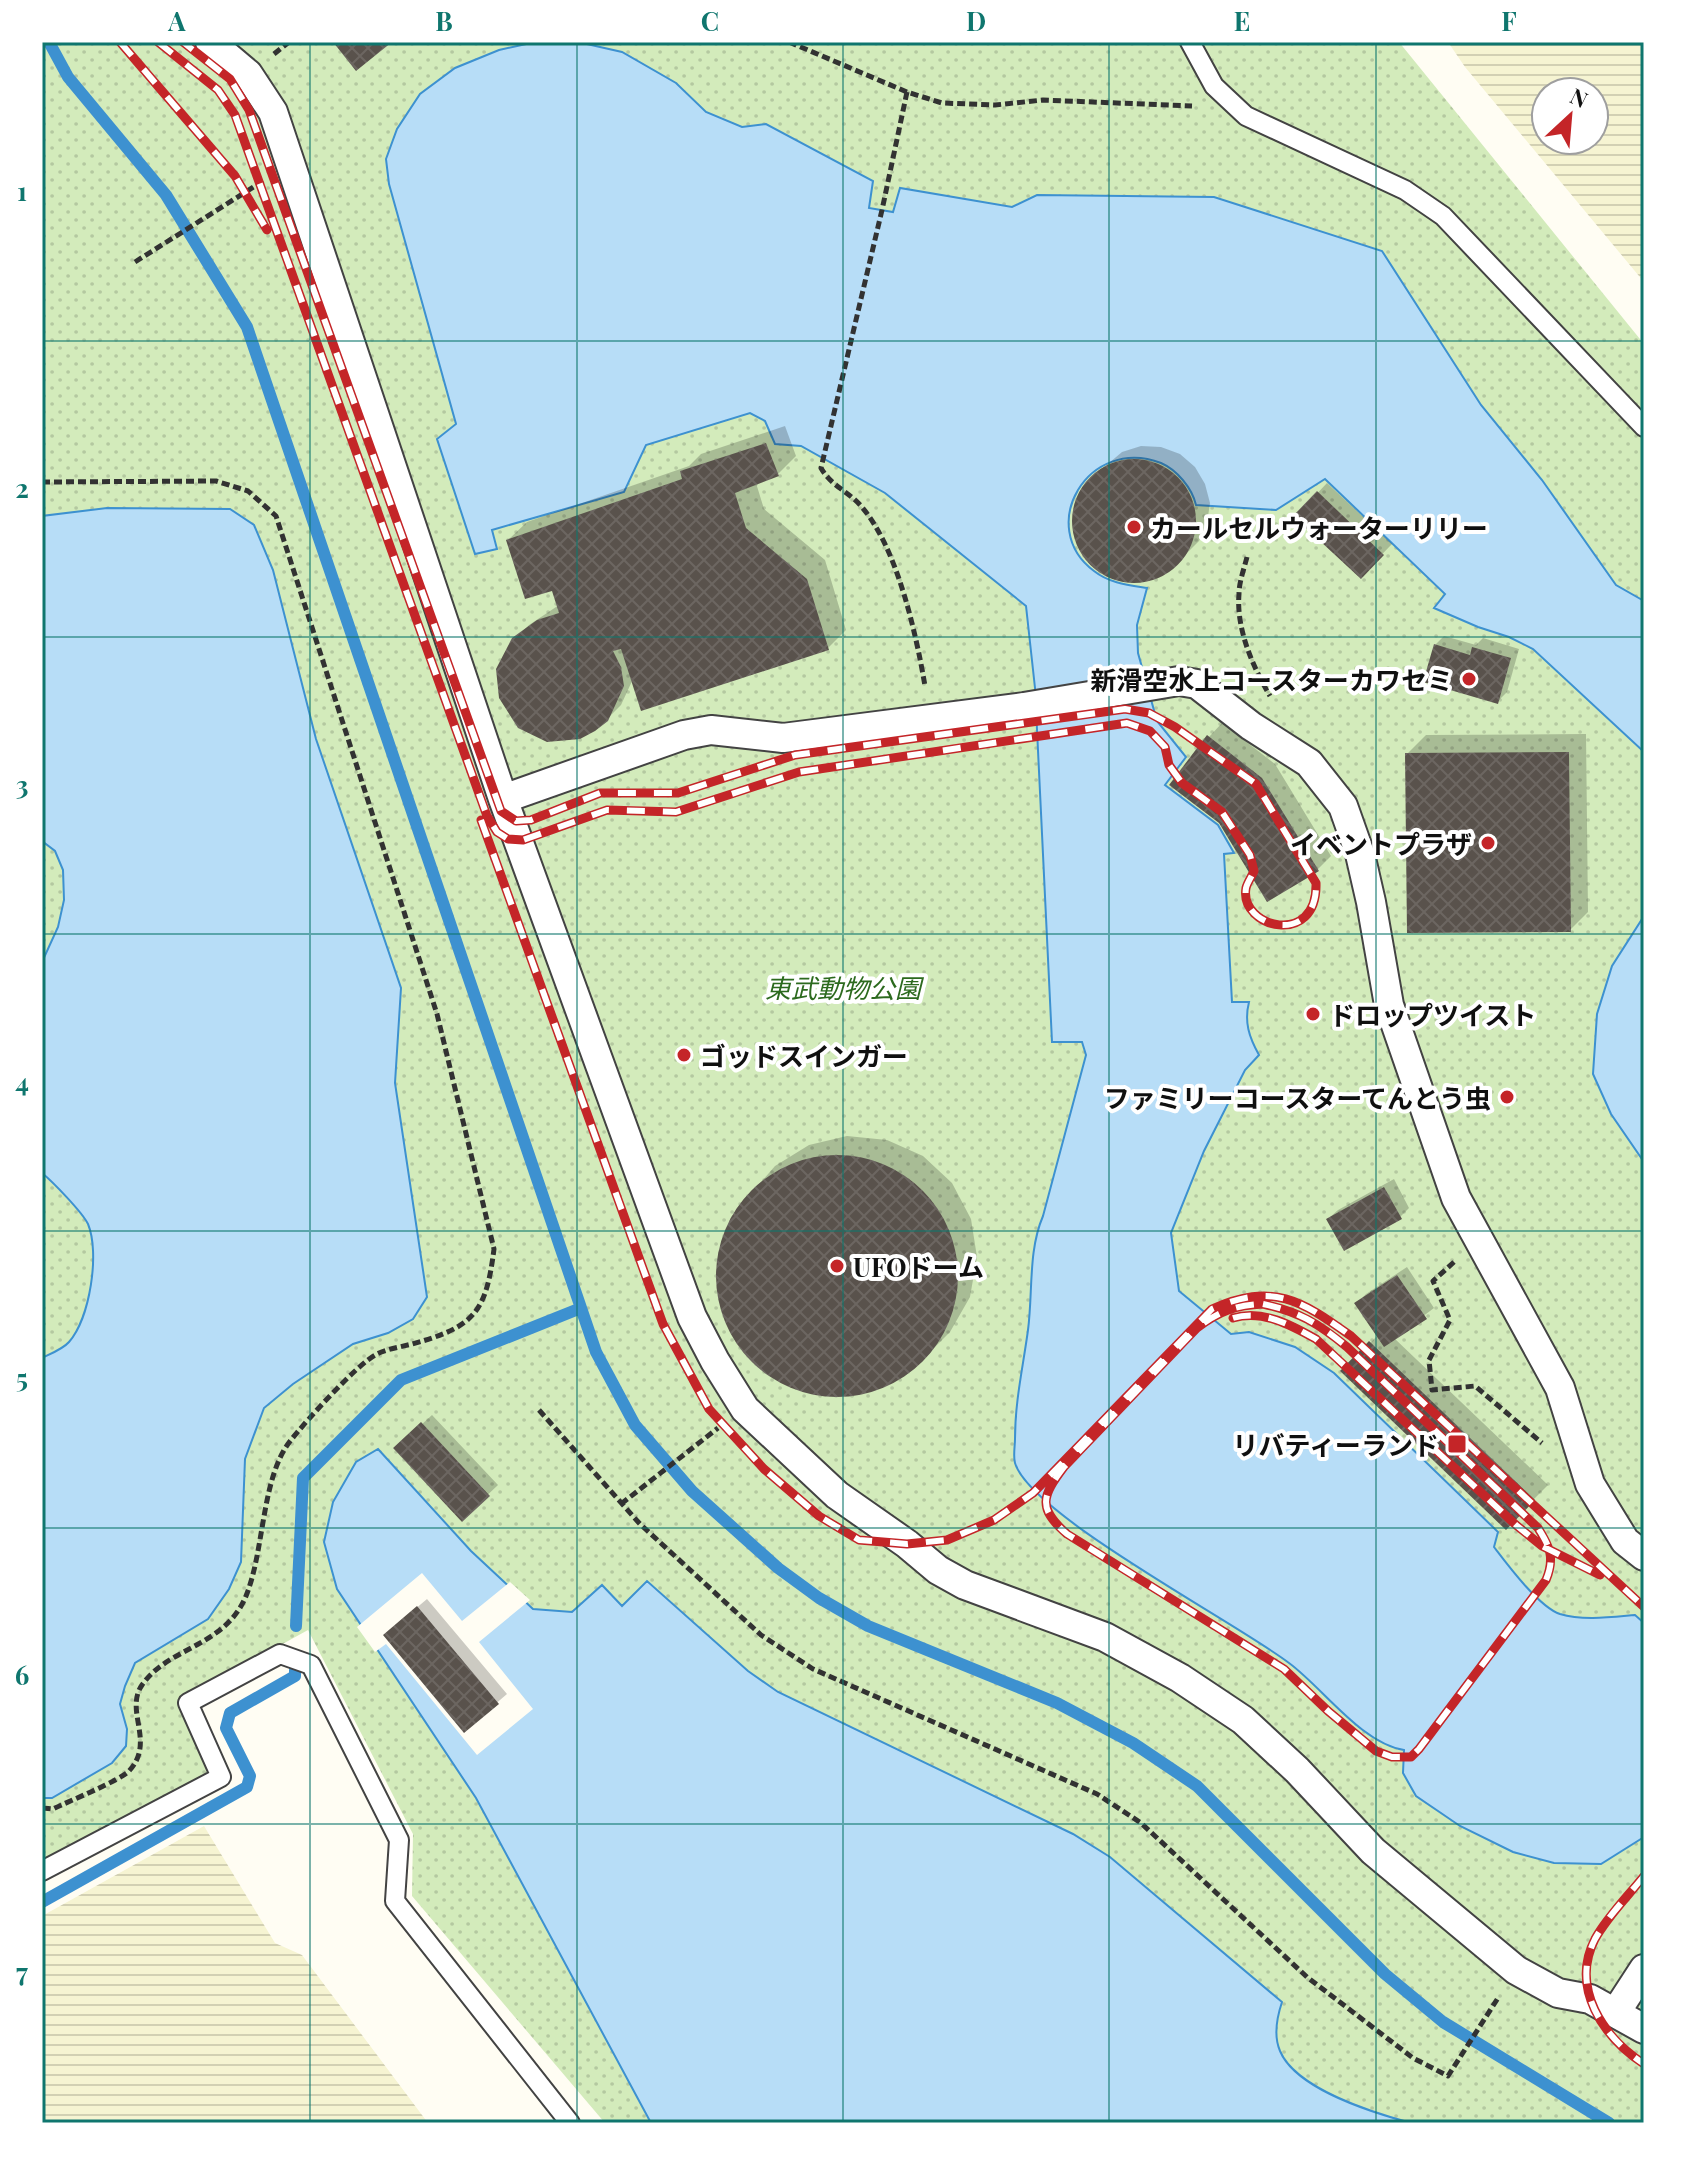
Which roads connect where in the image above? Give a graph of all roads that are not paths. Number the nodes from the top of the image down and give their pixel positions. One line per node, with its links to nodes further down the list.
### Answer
1 (210, 42): 4 (street)
2 (1190, 42): 3 (lane)
3 (1644, 427)
4 (503, 799): 5 (street); 8 (street)
5 (1644, 1556)
6 (42, 1871): 10 (lane)
7 (1644, 1969): 8 (street)
8 (1616, 2012): 9 (street)
9 (1644, 2029)
10 (570, 2123)

